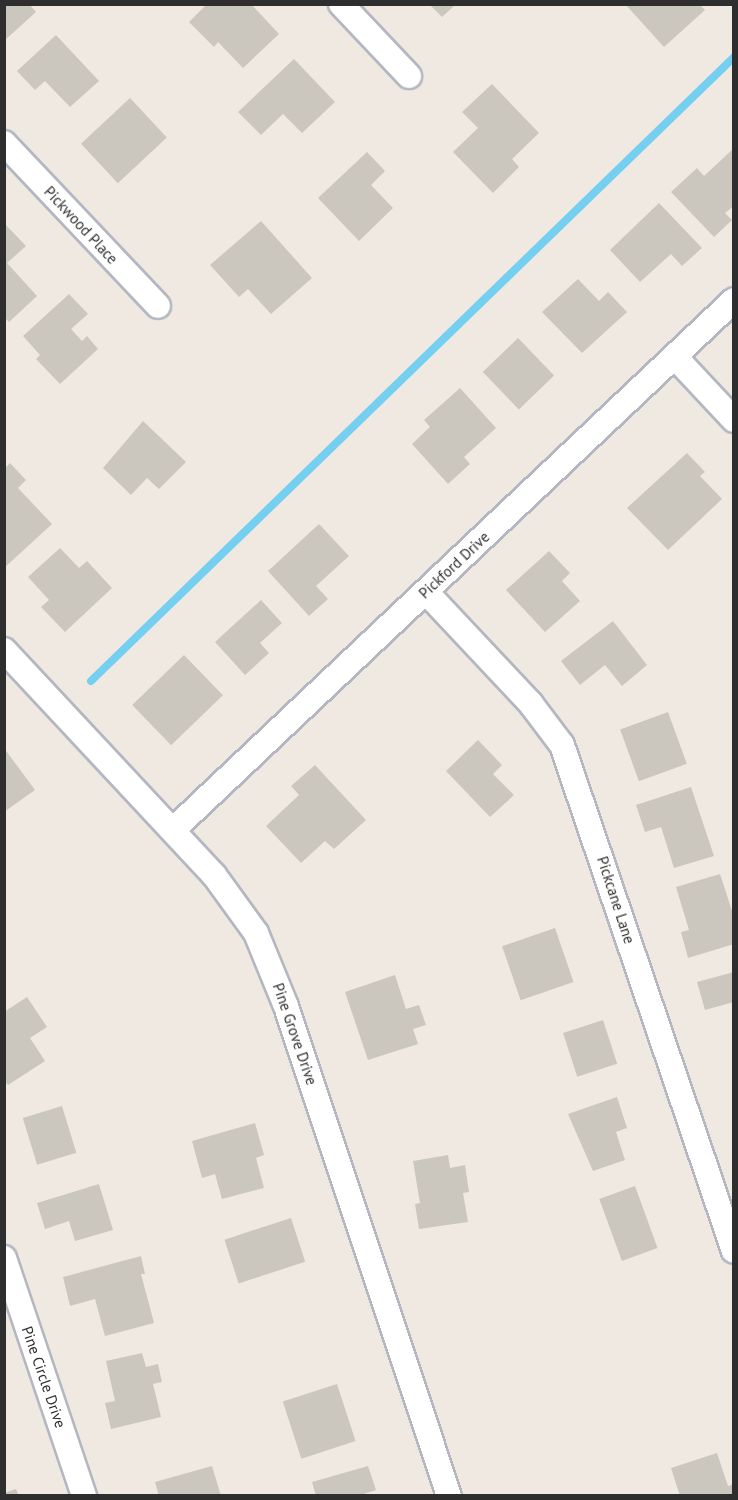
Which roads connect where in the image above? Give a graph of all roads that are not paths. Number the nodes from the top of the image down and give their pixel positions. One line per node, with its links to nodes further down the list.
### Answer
1 (341, 4): 2 (street)
2 (409, 76)
3 (4, 143): 5 (street, Pickwood Place)
4 (734, 300): 6 (street, Pickford Drive)
5 (158, 306)
6 (675, 357): 7 (street); 8 (street, Pickford Drive)
7 (734, 420)
8 (426, 592): 10 (street, Pickford Drive); 11 (street, Pickcane Lane)
9 (4, 650): 10 (street, Pine Grove Drive)
10 (174, 830): 14 (street, Pine Grove Drive)
11 (734, 1251)
12 (4, 1258): 13 (street, Pine Circle Drive)
13 (84, 1496)
14 (449, 1496)

